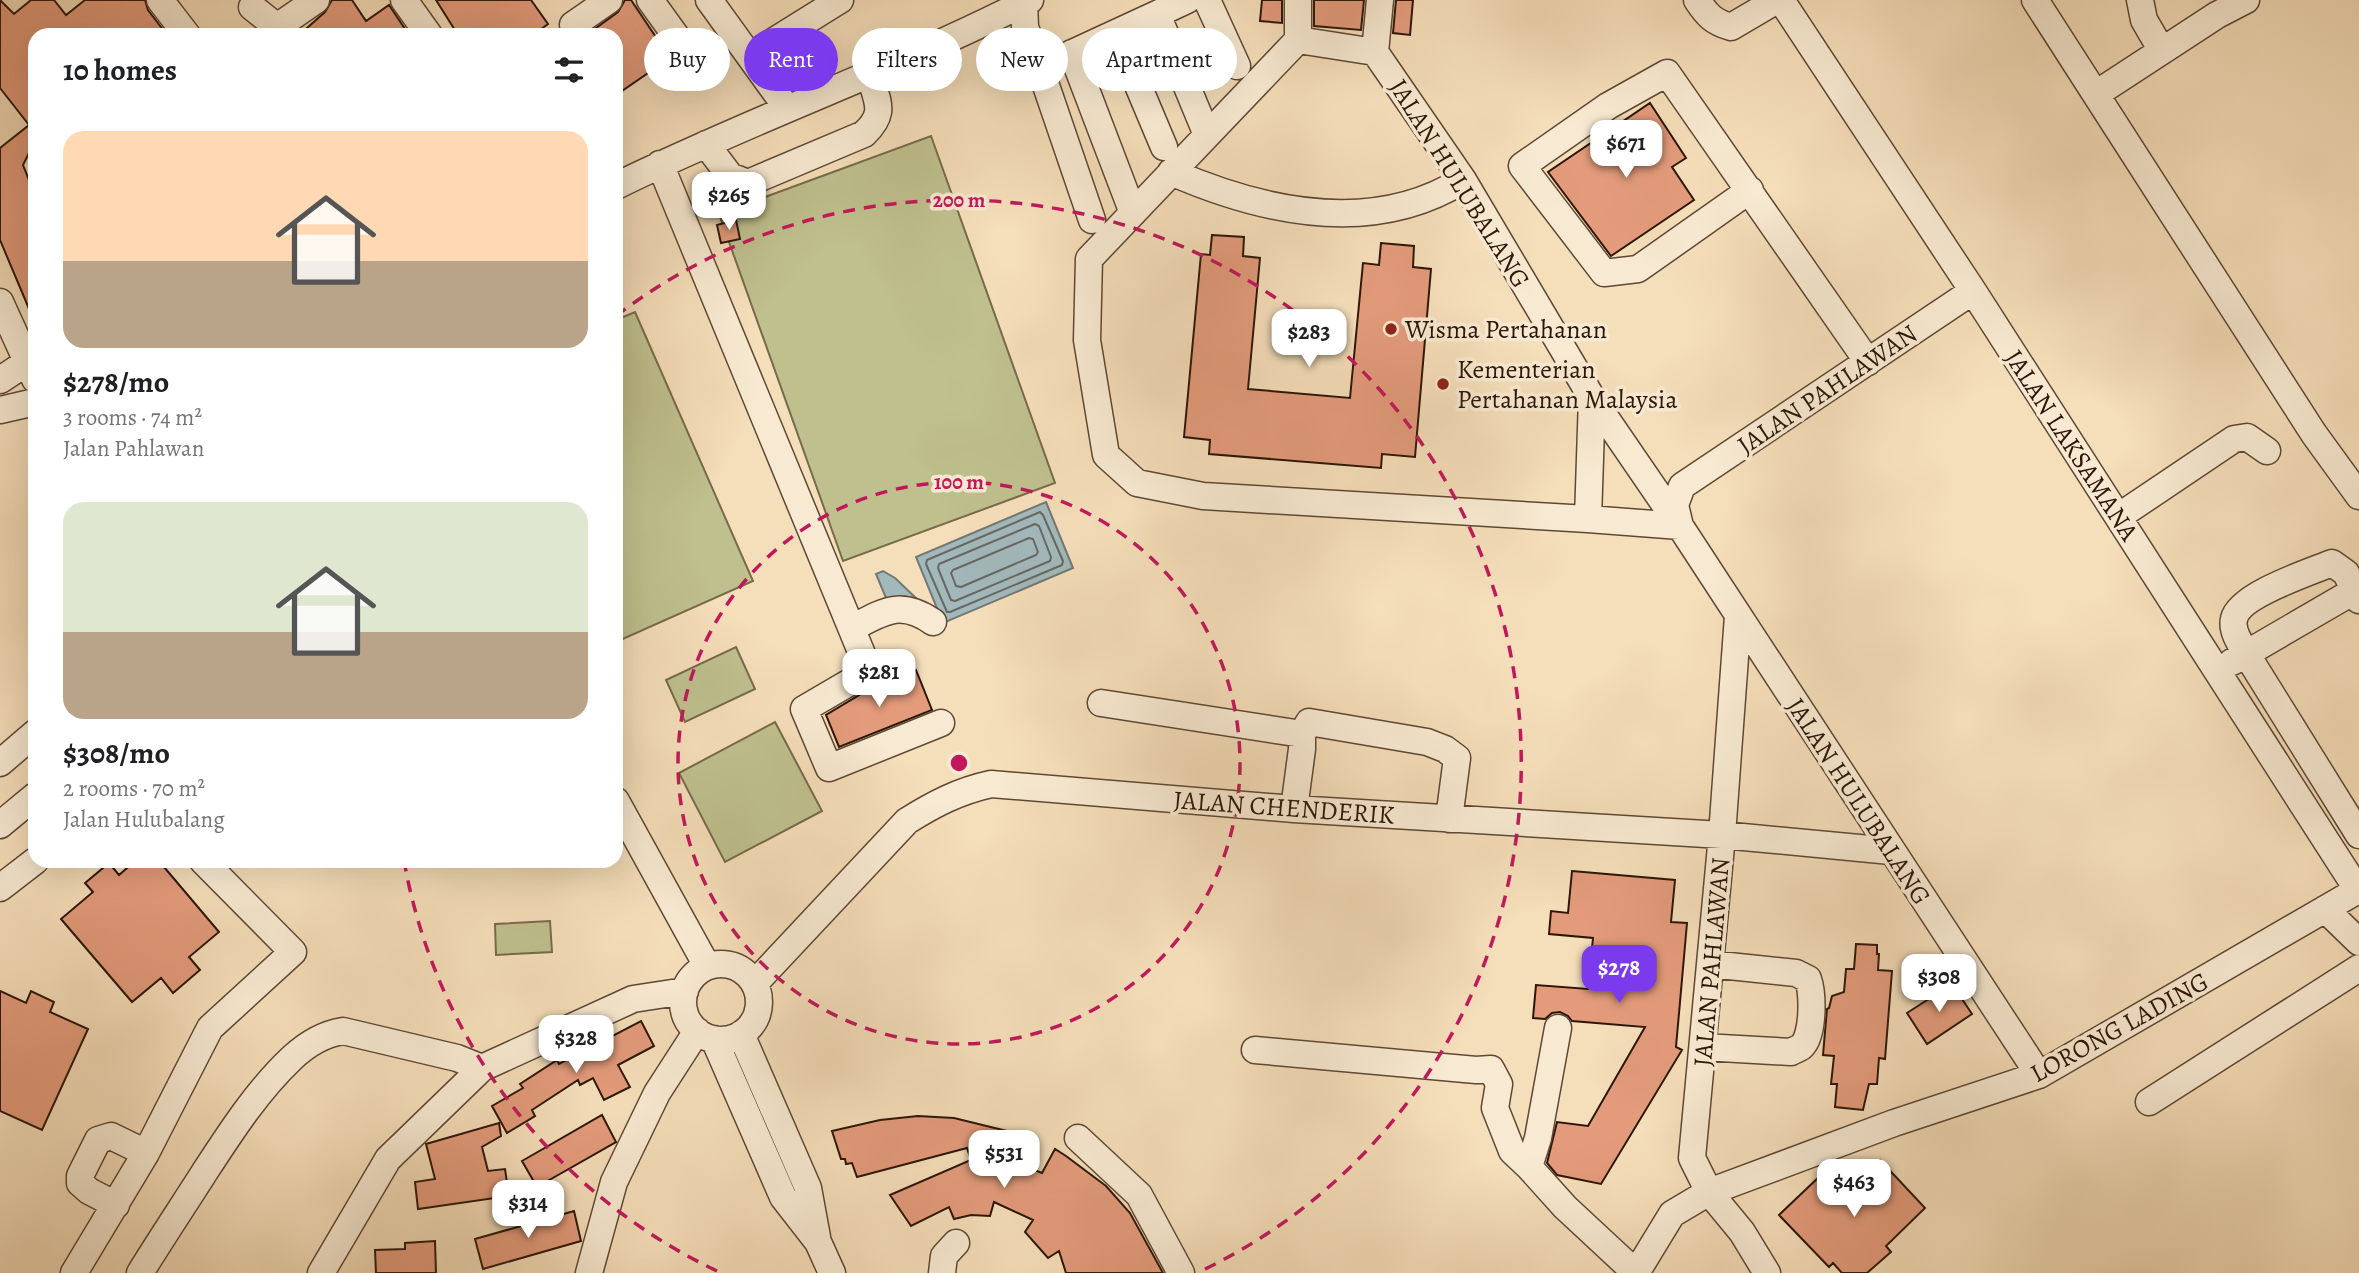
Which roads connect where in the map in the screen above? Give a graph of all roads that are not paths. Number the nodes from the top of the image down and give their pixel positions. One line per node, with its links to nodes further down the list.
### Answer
1 (160, 0): 21 (street)
2 (316, 0): 18 (street)
3 (404, 0): 22 (street)
4 (609, 0): 20 (street)
5 (650, 0): 23 (street)
6 (709, 0): 31 (street)
7 (840, 0): 24 (street)
8 (1187, 0): 19 (street)
9 (1207, 0): 27 (street)
10 (1298, 0): 29 (street)
11 (1380, 0): 34 (street)
12 (1697, 0): 13 (street)
13 (1779, 0): 52 (street, JALAN LAKSAMANA)
14 (2035, 0): 41 (street)
15 (2140, 0): 32 (street)
16 (2246, 0): 32 (street)
17 (1027, 2): 25 (street); 28 (street)
18 (252, 7)
19 (1157, 14): 26 (street); 43 (street)
20 (573, 25)
21 (182, 28)
22 (424, 28)
23 (670, 28)
24 (796, 28)
25 (1025, 28)
26 (1127, 28)
27 (1220, 28)
28 (962, 32)
29 (1297, 40): 34 (street); 43 (street)
30 (1082, 48): 33 (street)
31 (744, 49)
32 (2162, 51): 41 (street)
33 (1072, 52): 35 (street); 50 (street)
34 (1375, 52): 47 (street, JALAN HULUBALANG)
35 (1068, 54)
36 (852, 82): 42 (street)
37 (775, 91): 42 (street)
38 (874, 91): 44 (street)
39 (1048, 91): 51 (street)
40 (1140, 91): 45 (street)
41 (2096, 94): 62 (street)
42 (787, 108): 44 (street)
43 (1207, 135): 45 (street)
44 (706, 144): 46 (street)
45 (1168, 160): 47 (street); 50 (street)
46 (660, 164): 48 (street); 69 (street)
47 (1463, 180): 58 (street, JALAN HULUBALANG)
48 (623, 182)
49 (1750, 190): 49 (street); 54 (street)
50 (1133, 213): 64 (street)
51 (1092, 220)
52 (1973, 291): 54 (street, JALAN PAHLAWAN); 63 (street, JALAN LAKSAMANA)
53 (0, 302): 55 (street)
54 (1868, 362): 65 (street, JALAN PAHLAWAN)
55 (28, 364)
56 (28, 372): 57 (street)
57 (0, 380)
58 (1592, 397): 64 (street); 65 (street, JALAN HULUBALANG)
59 (28, 404): 60 (street)
60 (0, 410)
61 (2267, 451): 63 (street)
62 (2359, 496)
63 (2118, 517): 71 (street, JALAN LAKSAMANA)
64 (1588, 519): 65 (street)
65 (1680, 526): 67 (street, JALAN HULUBALANG)
66 (2357, 596): 70 (street); 70 (street)
67 (1738, 616): 72 (street, JALAN HULUBALANG); 73 (street, JALAN PAHLAWAN)
68 (933, 622): 69 (street)
69 (852, 628): 75 (street)
70 (2246, 655): 71 (street); 85 (street)
71 (2217, 669): 89 (street, JALAN LAKSAMANA)
72 (1784, 686): 73 (street); 86 (street, JALAN HULUBALANG)
73 (1731, 702): 84 (street, JALAN PAHLAWAN)
74 (1101, 703): 76 (street)
75 (942, 723)
76 (1302, 734): 80 (street); 82 (street)
77 (28, 739): 78 (street)
78 (0, 763)
79 (28, 802): 83 (street)
80 (1294, 809): 82 (street, JALAN CHENDERIK); 96 (street, JALAN CHENDERIK)
81 (623, 814): 94 (street)
82 (1450, 819): 84 (street, JALAN CHENDERIK)
83 (0, 825)
84 (1722, 835): 86 (street, JALAN CHENDERIK); 93 (street, JALAN PAHLAWAN)
85 (2359, 835)
86 (1891, 851): 104 (street, JALAN HULUBALANG)
87 (28, 866): 90 (street)
88 (210, 868): 107 (street)
89 (2355, 878): 91 (street, LORONG LADING)
90 (0, 888)
91 (2325, 909): 92 (street); 104 (street, LORONG LADING)
92 (2359, 942)
93 (1710, 964): 101 (street, JALAN PAHLAWAN); 101 (street)
94 (707, 966): 96 (street); 97 (street)
95 (2359, 968): 105 (street)
96 (755, 983): 99 (street)
97 (684, 991): 100 (street); 103 (street)
98 (1558, 1028): 108 (street)
99 (741, 1034): 100 (street); 111 (street)
100 (706, 1035): 111 (street); 116 (street)
101 (1703, 1048): 109 (street, JALAN PAHLAWAN)
102 (1255, 1050): 108 (street)
103 (482, 1068): 114 (street); 115 (street)
104 (2039, 1075): 109 (street, LORONG LADING)
105 (2149, 1102)
106 (1078, 1138): 119 (street)
107 (146, 1153): 110 (street); 110 (street)
108 (1530, 1167): 120 (street)
109 (1709, 1192): 120 (street); 121 (street, JALAN PAHLAWAN)
110 (116, 1205): 113 (street)
111 (818, 1242): 117 (street)
112 (956, 1243): 118 (street)
113 (74, 1273)
114 (140, 1273)
115 (321, 1273)
116 (589, 1273)
117 (832, 1273)
118 (942, 1273)
119 (1181, 1273)
120 (1636, 1273)
121 (1767, 1273)

